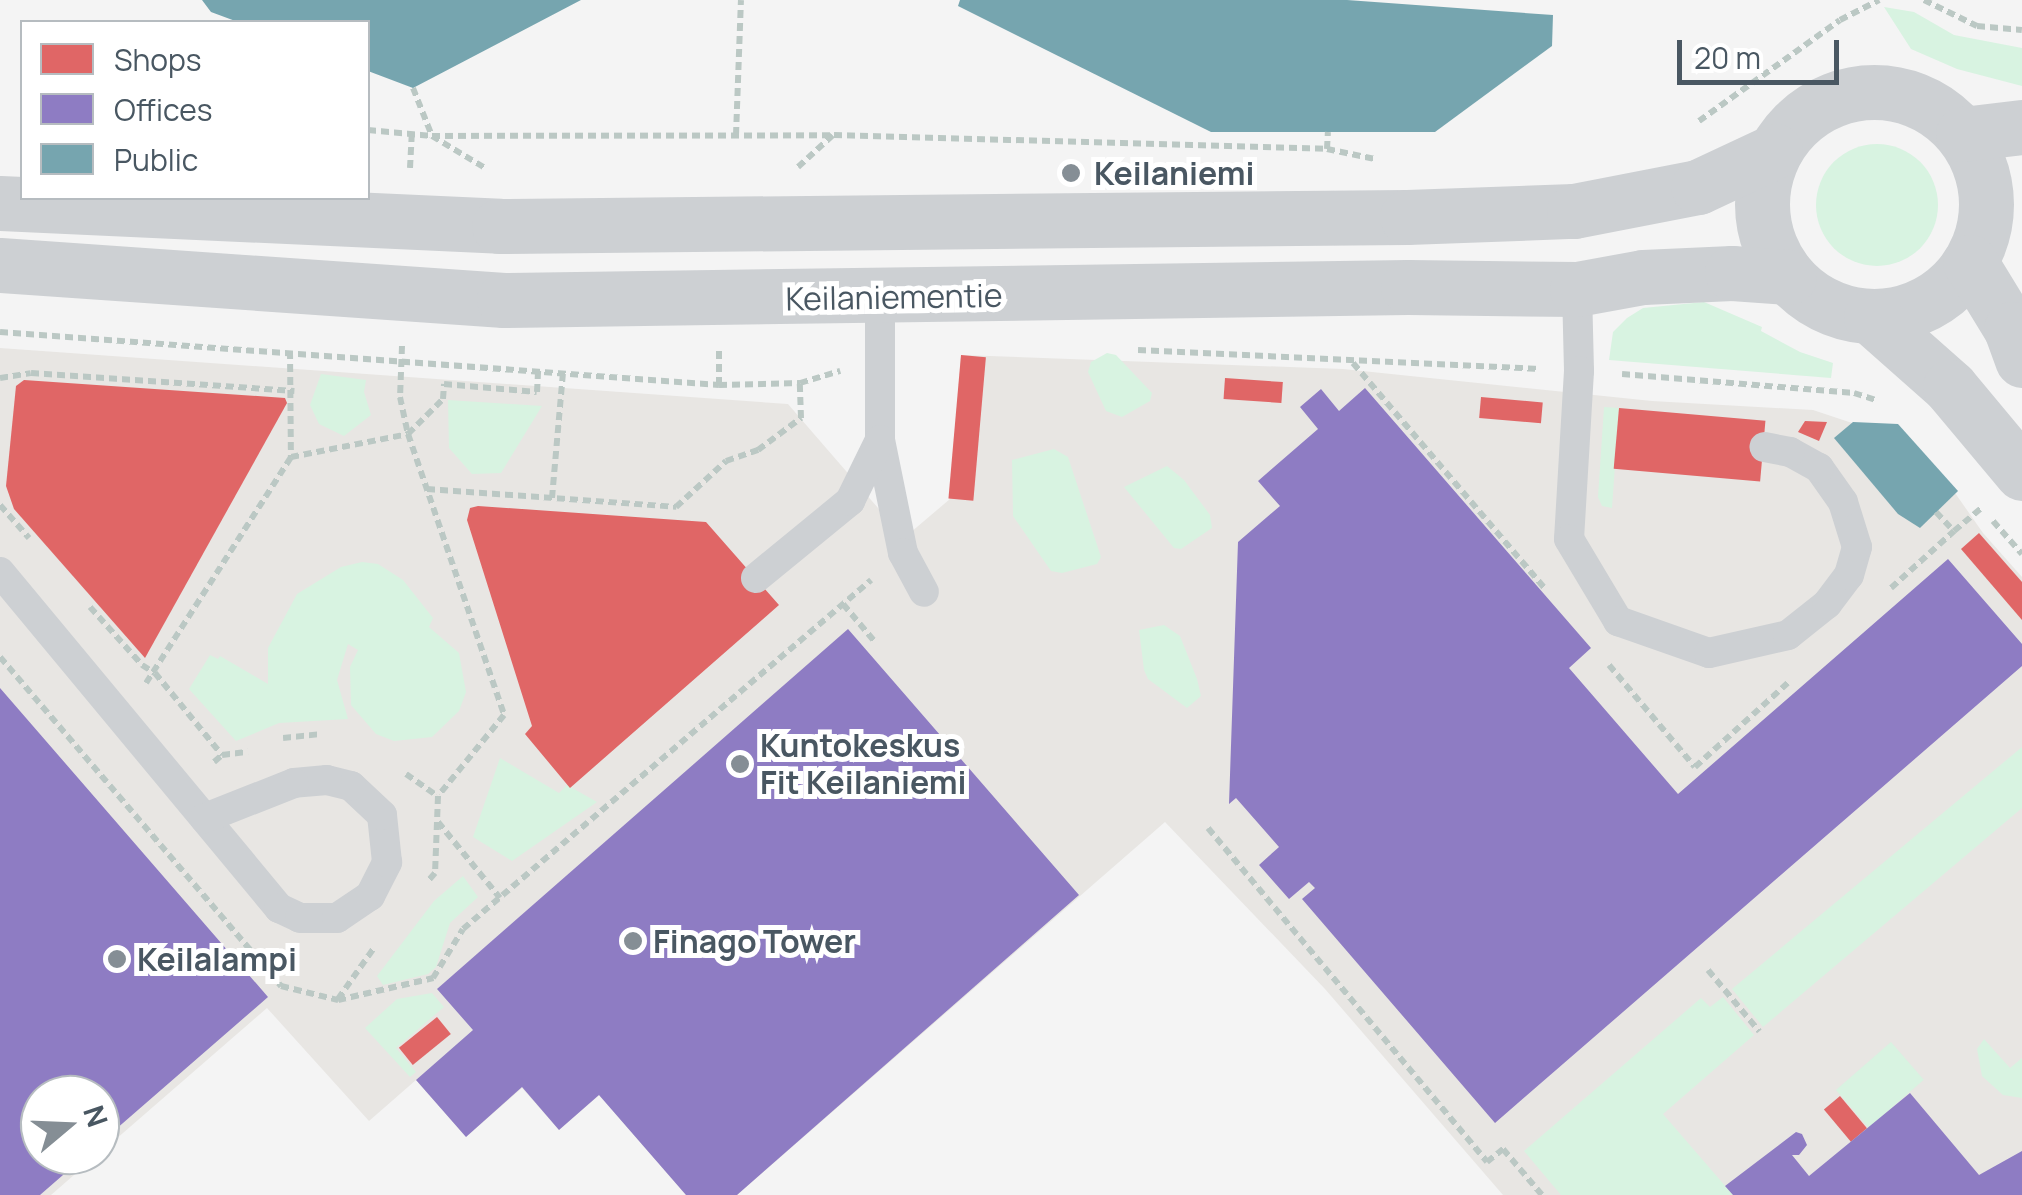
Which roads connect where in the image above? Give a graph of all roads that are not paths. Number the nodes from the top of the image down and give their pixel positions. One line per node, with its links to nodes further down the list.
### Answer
1 (2022, 126): 2 (street)
2 (1963, 134): 3 (street); 5 (street)
3 (1775, 150): 4 (street); 7 (street)
4 (0, 203)
5 (1989, 249): 10 (street); 11 (street)
6 (0, 265): 9 (street, Keilaniementie)
7 (1788, 276): 8 (street, Keilaniementie); 10 (street)
8 (1577, 289): 9 (street, Keilaniementie); 13 (lane)
9 (880, 298): 12 (lane)
10 (1871, 316): 14 (street)
11 (2022, 360)
12 (880, 440): 16 (lane); 17 (lane)
13 (1764, 447)
14 (2002, 490)
15 (0, 572): 18 (lane)
16 (756, 578)
17 (924, 592)
18 (205, 818): 18 (lane)

